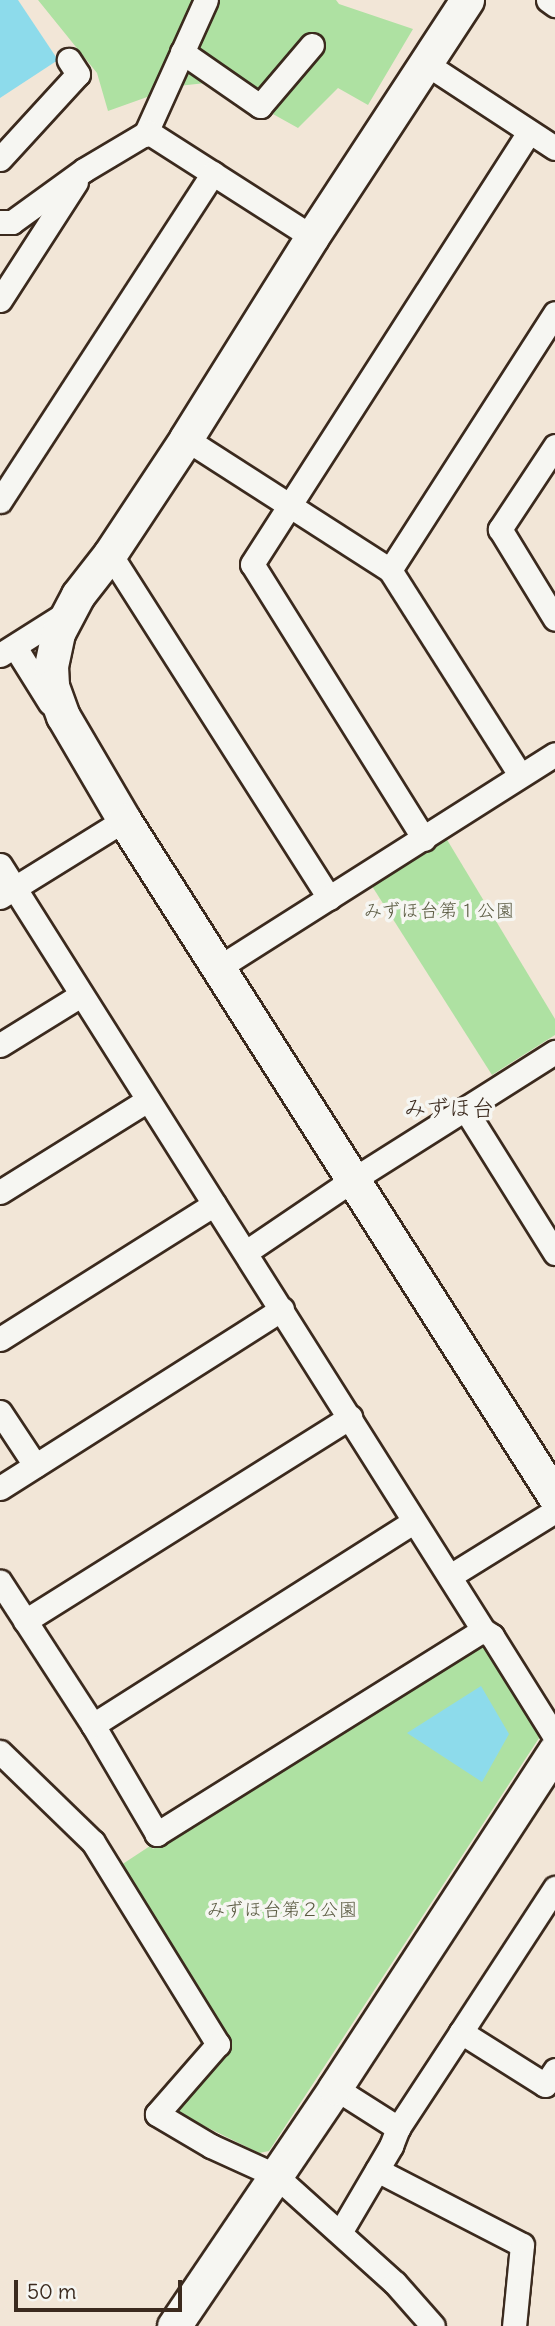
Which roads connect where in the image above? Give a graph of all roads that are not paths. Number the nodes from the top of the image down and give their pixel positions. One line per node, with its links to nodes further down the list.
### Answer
1 (206, 0): 6 (street)
2 (467, 0): 8 (street)
3 (548, 0): 4 (street)
4 (555, 5)
5 (312, 45): 6 (street)
6 (182, 52): 10 (street)
7 (69, 60): 12 (street)
8 (425, 63): 9 (street); 16 (street)
9 (529, 132): 11 (street); 22 (street)
10 (145, 135): 13 (street); 14 (street)
11 (555, 148)
12 (0, 159)
13 (84, 170): 15 (street); 17 (street)
14 (213, 173): 16 (street); 21 (street)
15 (0, 222)
16 (312, 237): 19 (street)
17 (0, 300)
18 (555, 313): 24 (street)
19 (186, 439): 22 (street); 23 (street)
20 (555, 446): 26 (street)
21 (0, 501)
22 (289, 506): 24 (street); 32 (street)
23 (110, 554): 25 (street); 35 (street)
24 (390, 570): 30 (street)
25 (68, 612): 27 (street); 28 (street)
26 (555, 619)
27 (7, 651): 28 (street)
28 (63, 716): 31 (street)
29 (555, 754): 30 (street)
30 (520, 775): 32 (street)
31 (124, 820): 34 (street); 36 (street)
32 (424, 839): 35 (street)
33 (0, 865): 34 (street)
34 (7, 893): 37 (street)
35 (328, 898): 36 (street)
36 (218, 968): 42 (street)
37 (81, 995): 38 (street); 40 (street)
38 (0, 1045)
39 (555, 1052): 41 (street)
40 (148, 1100): 43 (street); 44 (street)
41 (465, 1109): 42 (street); 46 (street)
42 (354, 1179): 45 (street); 53 (street)
43 (0, 1192)
44 (214, 1204): 45 (street); 48 (street)
45 (246, 1252): 47 (street)
46 (555, 1253)
47 (282, 1309): 50 (street); 51 (street)
48 (0, 1339)
49 (0, 1412): 51 (street)
50 (350, 1417): 55 (street); 58 (street)
51 (36, 1465): 52 (street)
52 (0, 1488)
53 (555, 1497)
54 (555, 1511): 56 (street)
55 (413, 1522): 56 (street); 60 (street)
56 (450, 1576): 59 (street)
57 (0, 1582): 58 (street)
58 (24, 1620): 60 (street)
59 (483, 1630): 60 (street); 62 (street)
60 (93, 1726)
61 (0, 1752): 69 (street)
62 (554, 1752): 66 (street)
63 (555, 1888): 64 (street)
64 (461, 2032): 65 (street); 67 (street)
65 (552, 2084)
66 (335, 2088): 67 (street); 69 (street)
67 (398, 2128): 68 (street)
68 (377, 2171): 70 (street); 73 (street)
69 (275, 2175): 70 (street); 71 (street)
70 (341, 2231): 72 (street)
71 (174, 2326)
72 (433, 2326)
73 (514, 2326)

